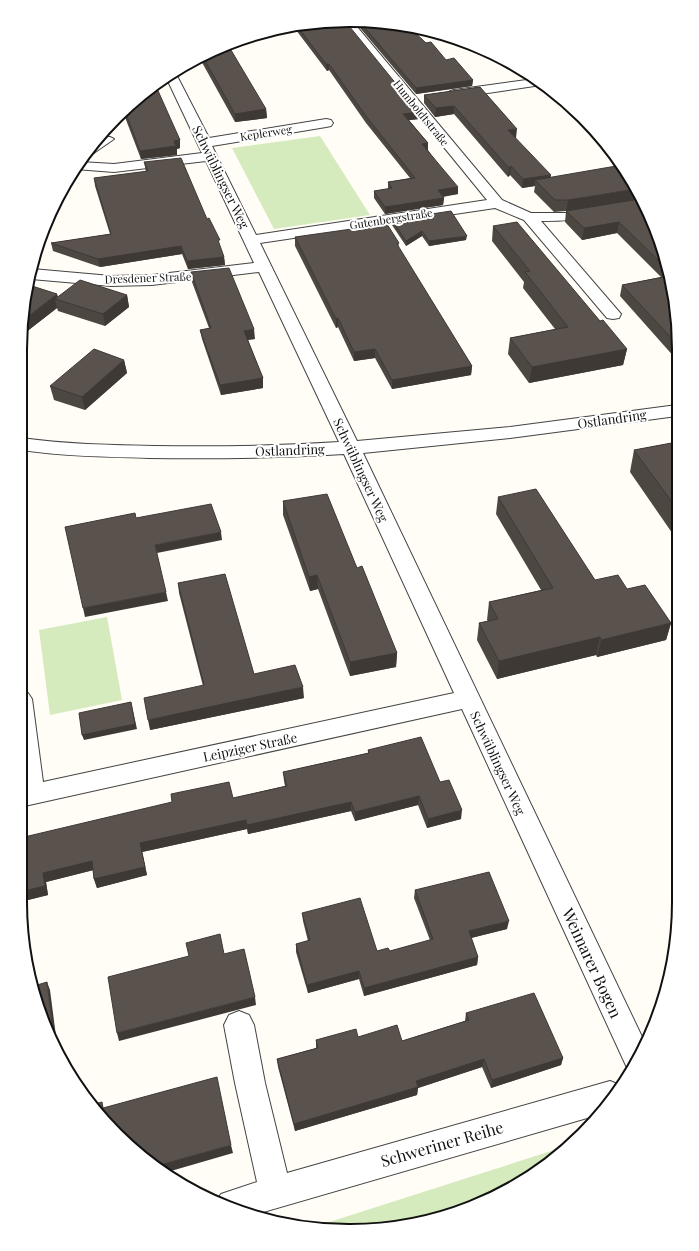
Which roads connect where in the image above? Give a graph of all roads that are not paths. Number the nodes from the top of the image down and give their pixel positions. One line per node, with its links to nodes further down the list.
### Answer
1 (352, 27): 6 (street, Humboldtstraße)
2 (173, 79): 10 (street, Schwüblingser Weg)
3 (532, 83): 4 (street)
4 (441, 96)
5 (426, 98): 6 (street)
6 (411, 100): 12 (street, Humboldtstraße)
7 (326, 123): 10 (street, Keplerweg)
8 (110, 139): 9 (lane)
9 (100, 145)
10 (208, 149): 11 (street, Keplerweg); 15 (street, Schwüblingser Weg)
11 (84, 166)
12 (497, 203): 14 (street); 15 (street, Gutenbergstraße)
13 (604, 210): 14 (street)
14 (529, 217): 18 (street)
15 (251, 240): 16 (street, Schwüblingser Weg)
16 (264, 267): 17 (street, Dresdener Straße); 21 (street, Schwüblingser Weg)
17 (36, 274)
18 (613, 314)
19 (672, 411): 21 (street, Ostlandring)
20 (27, 445): 21 (street, Ostlandring)
21 (350, 447): 22 (street, Schwüblingser Weg)
22 (468, 699): 23 (street, Leipziger Straße); 24 (street, Schwüblingser Weg)
23 (27, 795)
24 (546, 867): 26 (street, Weimarer Bogen)
25 (239, 1025): 28 (street)
26 (634, 1053)
27 (606, 1097): 28 (street, Schweriner Reihe)
28 (275, 1192): 29 (street, Schweriner Reihe)
29 (237, 1203)

